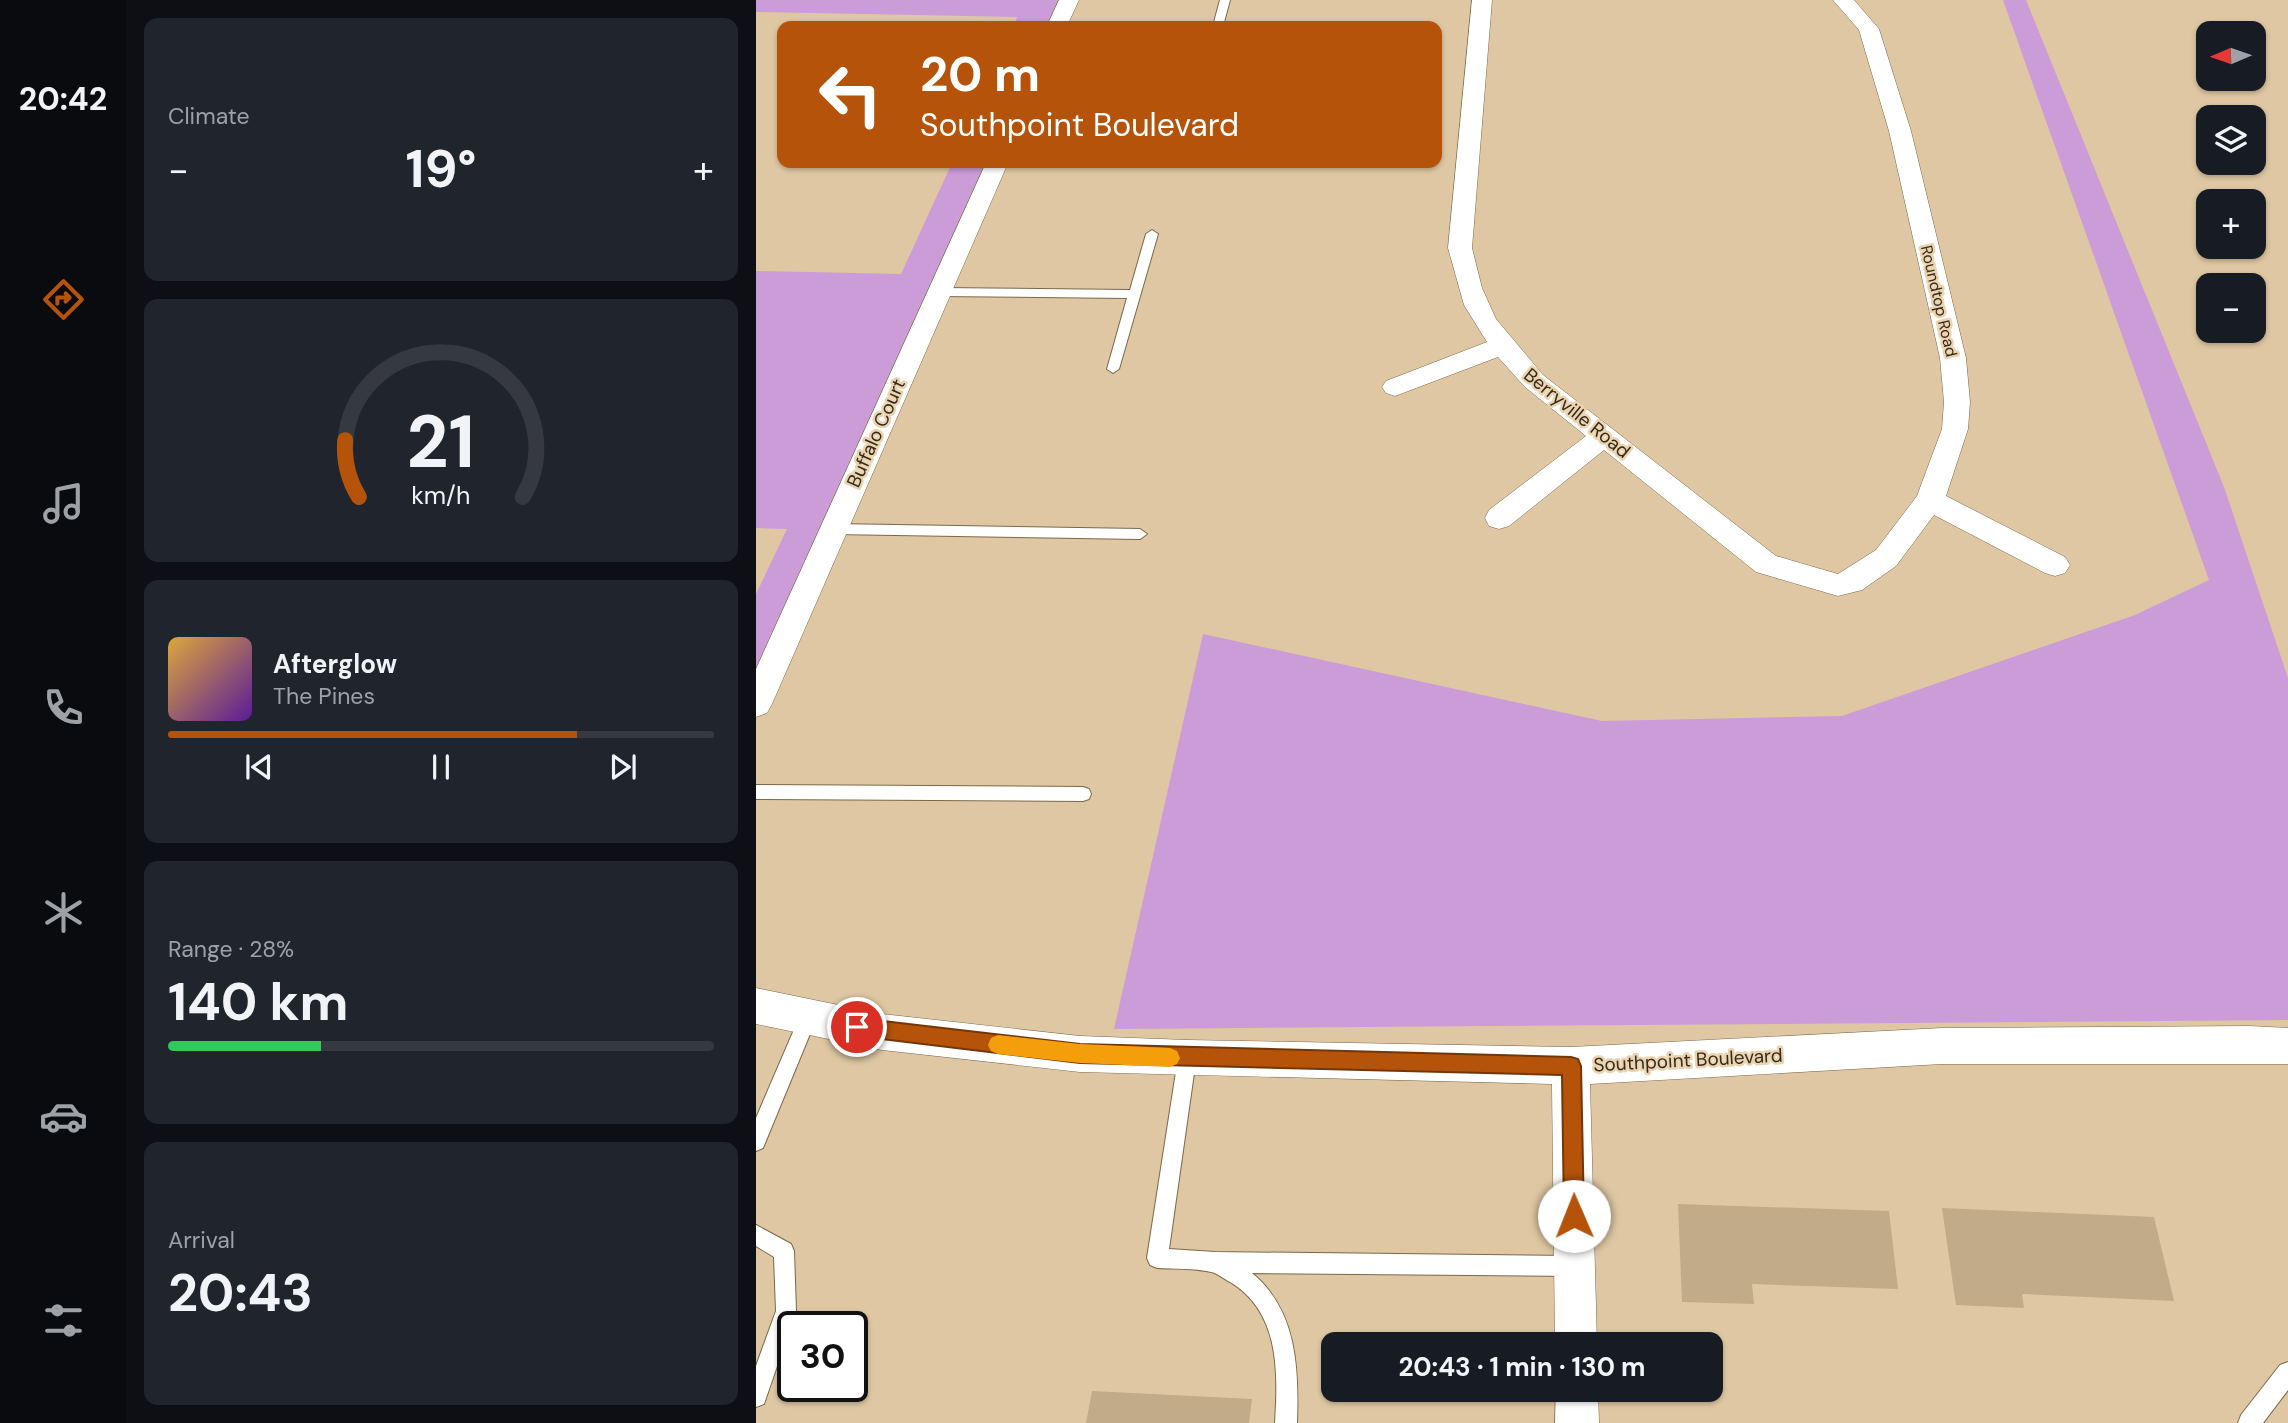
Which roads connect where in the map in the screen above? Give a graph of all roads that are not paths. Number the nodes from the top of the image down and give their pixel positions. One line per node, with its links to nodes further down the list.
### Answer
1 (1069, 0): 5 (street)
2 (1225, 0): 6 (lane)
3 (1482, 0): 11 (street, Berryville Road)
4 (1843, 0): 15 (street, Roundtop Road)
5 (1060, 21)
6 (1219, 21)
7 (995, 168): 9 (street, Buffalo Court)
8 (1152, 234): 10 (lane)
9 (939, 292): 10 (lane); 17 (street, Buffalo Court)
10 (1134, 294): 12 (lane)
11 (1502, 346): 13 (street); 14 (street, Berryville Road)
12 (1113, 369)
13 (1395, 387)
14 (1604, 436): 16 (street); 20 (street, Berryville Road)
15 (1930, 500): 19 (street); 20 (street, Roundtop Road)
16 (1499, 519)
17 (834, 528): 18 (lane); 21 (street, Buffalo Court)
18 (1140, 534)
19 (2054, 565)
20 (1852, 582)
21 (756, 704)
22 (756, 792): 23 (lane)
23 (1083, 794)
24 (756, 1006): 25 (street, Southpoint Boulevard)
25 (808, 1017): 27 (street, Southpoint Boulevard); 29 (lane)
26 (2288, 1046): 28 (street, Southpoint Boulevard)
27 (1187, 1059): 28 (street, Southpoint Boulevard); 31 (lane)
28 (1571, 1066): 32 (street)
29 (756, 1141)
30 (756, 1235): 35 (lane)
31 (1215, 1262): 32 (lane); 37 (lane)
32 (1575, 1266): 33 (street)
33 (1576, 1332)
34 (2288, 1373): 39 (lane)
35 (756, 1396)
36 (1577, 1402): 38 (street)
37 (1286, 1423)
38 (1577, 1423)
39 (2249, 1423)

